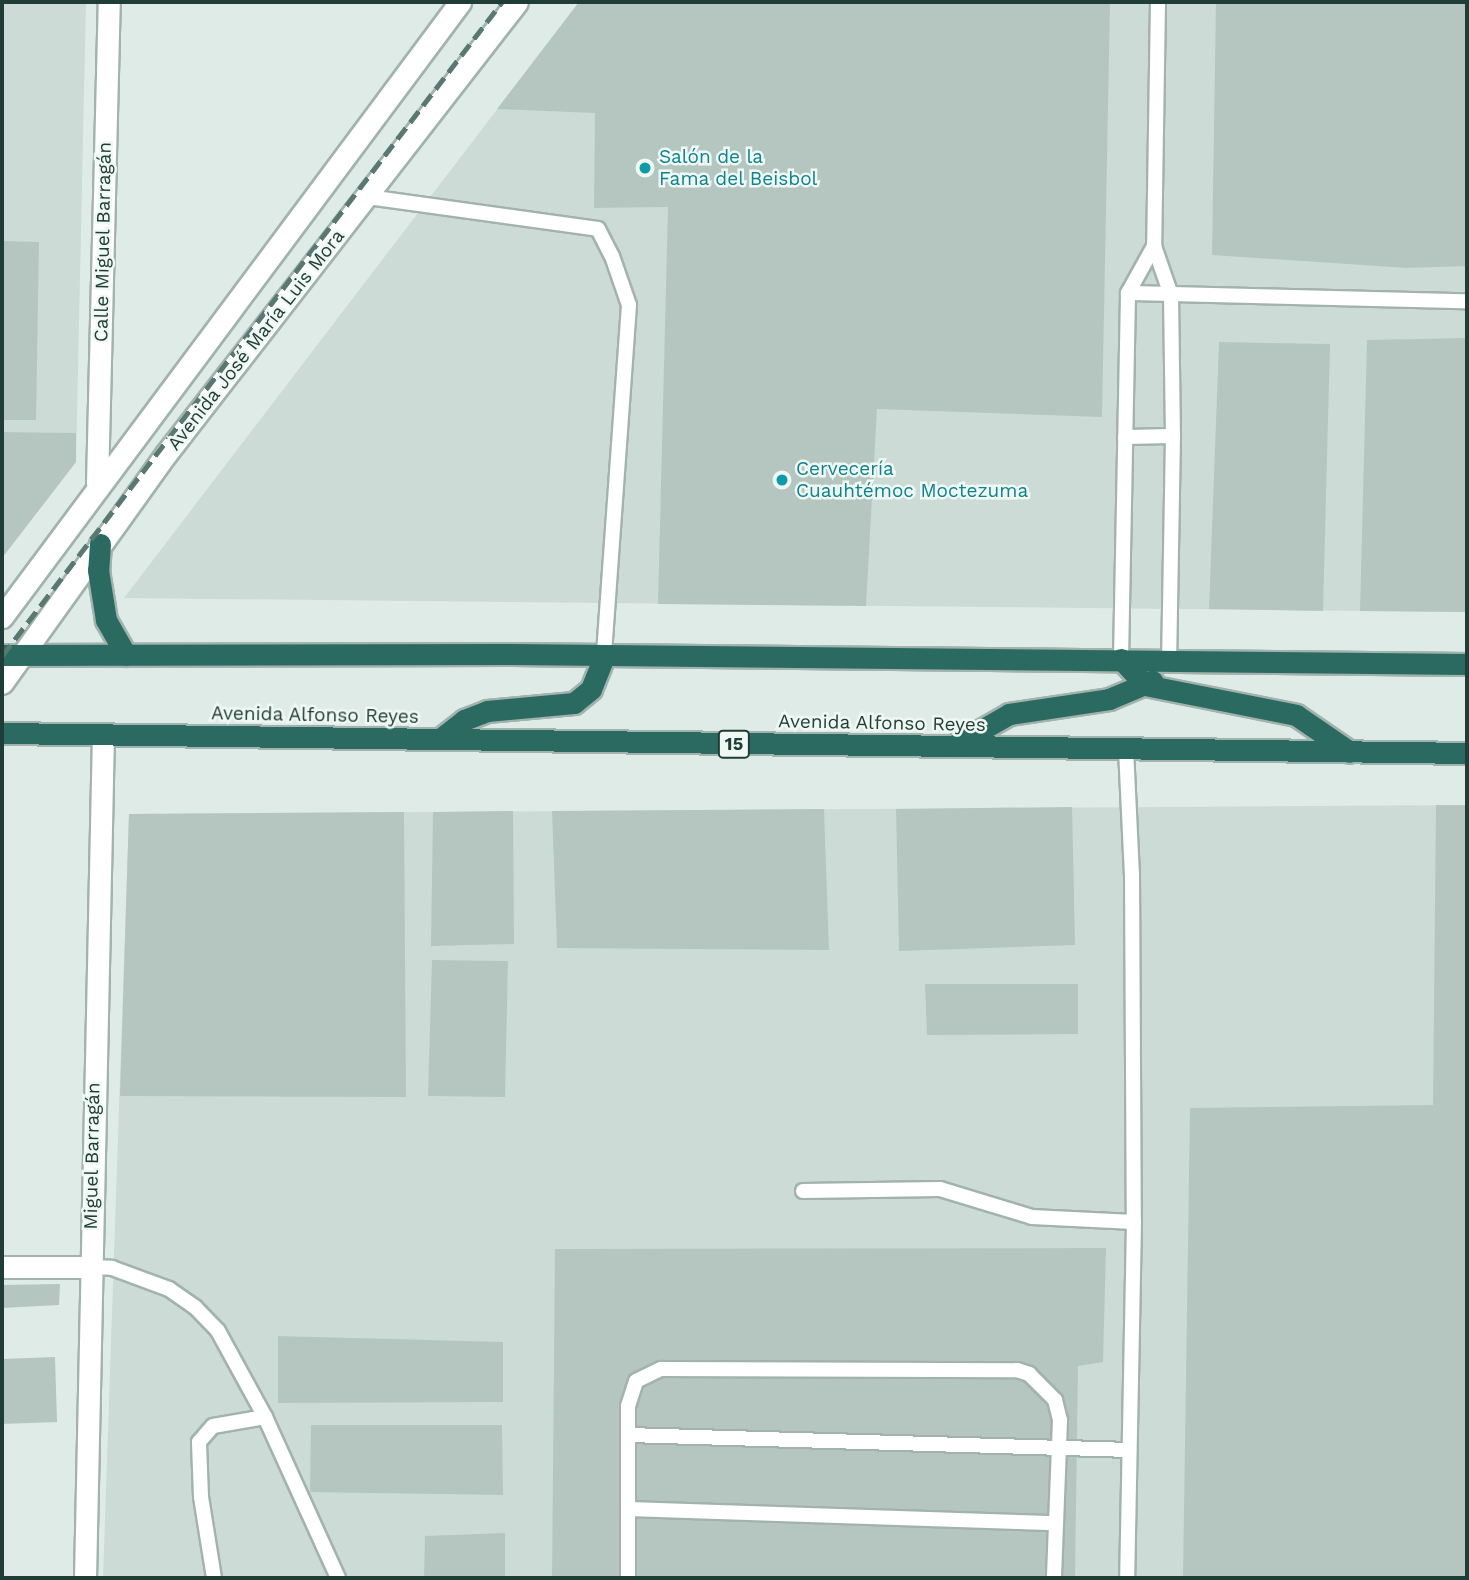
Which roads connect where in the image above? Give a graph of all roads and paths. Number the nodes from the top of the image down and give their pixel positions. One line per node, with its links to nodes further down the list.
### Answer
1 (109, 2): 12 (street, Calle Miguel Barragán)
2 (460, 2): 12 (street, Avenida José María Luis Mora)
3 (517, 2): 5 (street, Avenida José María Luis Mora)
4 (1158, 2): 6 (lane)
5 (368, 197): 13 (street, Avenida José María Luis Mora); 17 (lane)
6 (1154, 246): 7 (lane); 8 (lane)
7 (1128, 293): 8 (lane); 11 (lane)
8 (1171, 295): 9 (lane); 10 (lane)
9 (1467, 301)
10 (1173, 436): 11 (lane); 19 (lane)
11 (1125, 437): 18 (lane)
12 (97, 483): 14 (street, Avenida José María Luis Mora)
13 (100, 544): 15 (street, Avenida José María Luis Mora); 16 (highway)
14 (2, 617)
15 (11, 655): 16 (highway); 21 (street, Avenida José María Luis Mora)
16 (126, 655): 17 (highway)
17 (604, 656): 18 (highway); 25 (highway)
18 (1121, 659): 19 (highway); 22 (highway)
19 (1169, 660): 20 (highway); 22 (highway)
20 (1467, 664)
21 (2, 683)
22 (1145, 685): 26 (highway); 28 (highway)
23 (2, 733): 24 (highway, Avenida Alfonso Reyes / 15)
24 (103, 734): 25 (highway, Avenida Alfonso Reyes / 15); 33 (street, Miguel Barragán)
25 (440, 739): 26 (highway, Avenida Alfonso Reyes / 15)
26 (951, 747): 27 (highway, Avenida Alfonso Reyes / 15)
27 (1126, 749): 28 (highway, Avenida Alfonso Reyes / 15); 31 (lane)
28 (1350, 752): 29 (highway, Avenida Alfonso Reyes / 15)
29 (1467, 754)
30 (803, 1191): 31 (lane)
31 (1134, 1222): 37 (lane)
32 (2, 1267): 33 (street)
33 (89, 1267): 34 (lane); 40 (street, Miguel Barragán)
34 (265, 1417): 41 (lane); 42 (lane)
35 (628, 1435): 36 (lane); 36 (lane); 38 (lane)
36 (1059, 1449): 37 (lane); 39 (lane)
37 (1129, 1450): 45 (lane)
38 (628, 1509): 39 (lane); 43 (lane)
39 (1056, 1523): 44 (lane)
40 (85, 1578)
41 (214, 1578)
42 (338, 1578)
43 (628, 1578)
44 (1054, 1578)
45 (1127, 1578)

